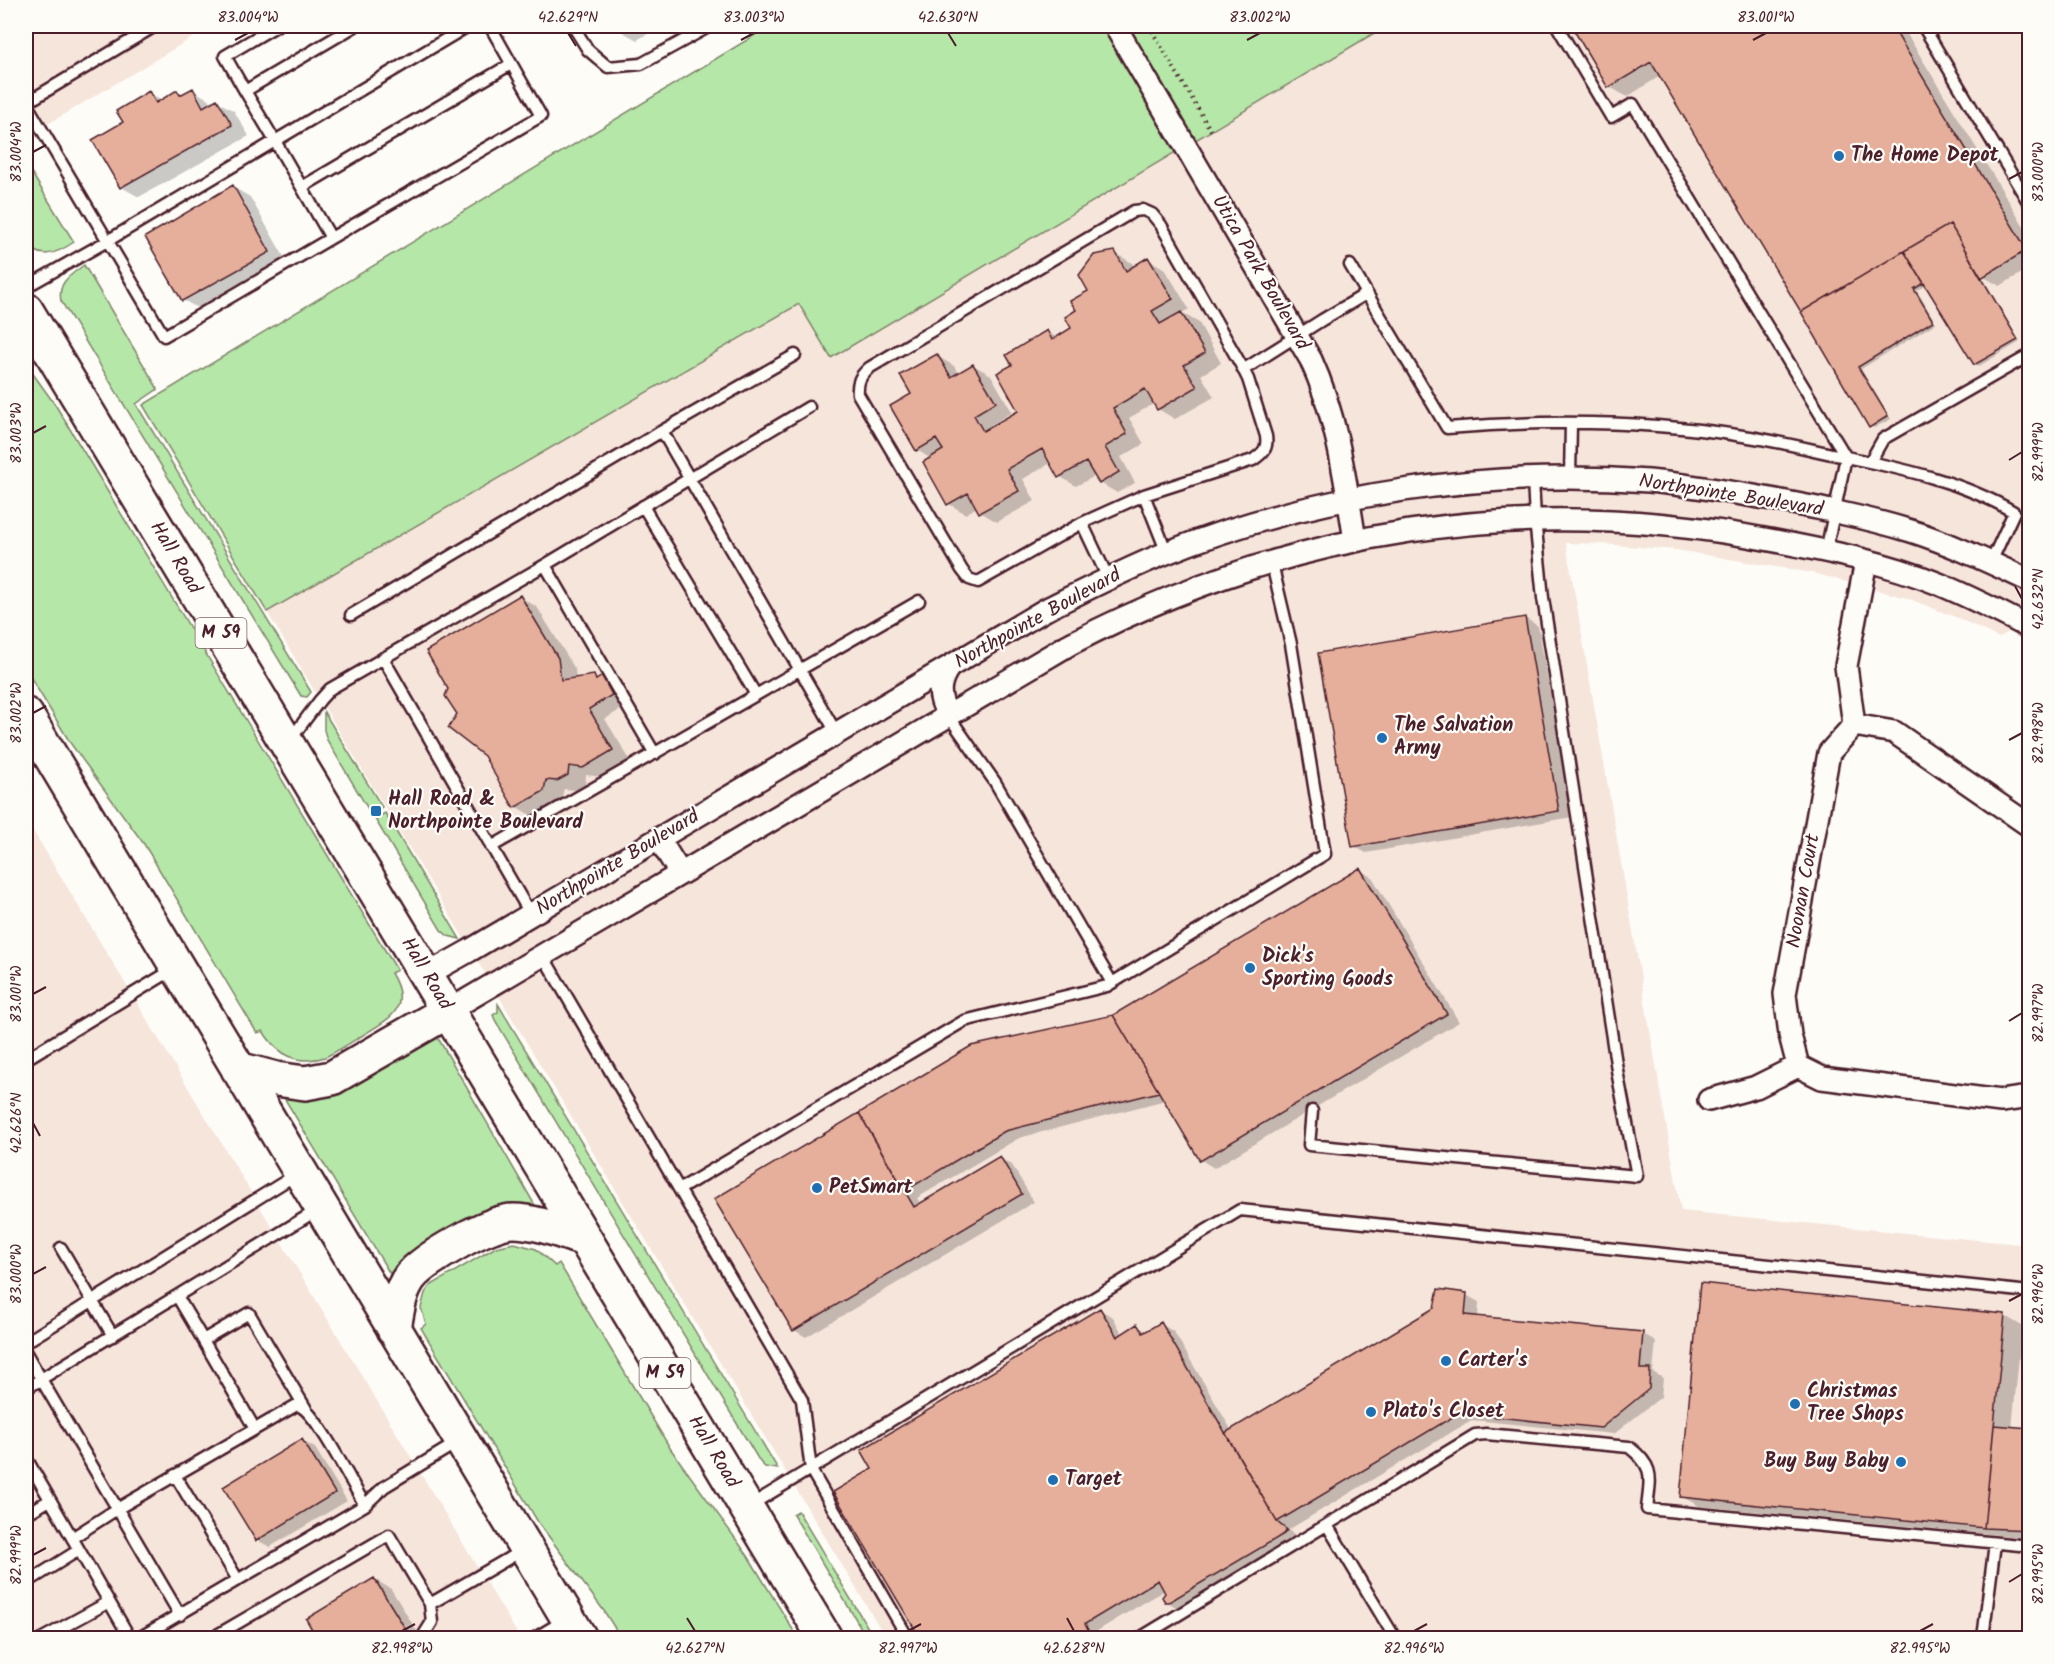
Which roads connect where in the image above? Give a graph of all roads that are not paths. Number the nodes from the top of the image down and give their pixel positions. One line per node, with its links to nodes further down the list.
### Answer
1 (155, 26): 13 (lane)
2 (276, 26): 12 (lane)
3 (355, 26): 12 (lane)
4 (468, 26): 14 (lane)
5 (490, 26): 11 (lane)
6 (573, 26): 7 (lane)
7 (710, 26)
8 (1115, 26): 23 (street, Utica Park Boulevard)
9 (1557, 26): 30 (lane)
10 (1923, 26): 16 (lane)
11 (511, 64): 15 (lane); 17 (lane)
12 (245, 91): 14 (lane)
13 (26, 103): 18 (lane)
14 (275, 141): 15 (lane); 18 (lane)
15 (302, 188): 17 (lane)
16 (2030, 205)
17 (331, 238): 18 (lane)
18 (109, 240): 20 (lane)
19 (1350, 265): 21 (lane)
20 (26, 287)
21 (1366, 294): 23 (lane); 28 (lane)
22 (26, 310): 61 (highway, Hall Road / M 59)
23 (1298, 335): 26 (lane); 36 (street, Utica Park Boulevard)
24 (795, 355): 29 (lane)
25 (2030, 355): 31 (lane)
26 (1243, 370): 35 (lane); 40 (lane)
27 (809, 407): 32 (lane)
28 (1571, 423): 30 (lane); 34 (lane)
29 (662, 431): 32 (lane); 51 (lane)
30 (1846, 457): 31 (lane); 38 (lane)
31 (1870, 462): 46 (lane)
32 (690, 477): 37 (lane); 55 (lane)
33 (1533, 478): 34 (street, Northpointe Boulevard); 36 (street, Northpointe Boulevard); 39 (lane)
34 (1570, 478): 38 (street, Northpointe Boulevard)
35 (1144, 495): 40 (lane); 43 (lane)
36 (1349, 500): 41 (street, Utica Park Boulevard); 43 (street, Northpointe Boulevard)
37 (643, 506): 47 (lane); 56 (lane)
38 (1834, 511): 42 (lane); 46 (street, Northpointe Boulevard)
39 (1535, 519): 41 (street, Northpointe Boulevard); 42 (street, Northpointe Boulevard); 78 (lane)
40 (1082, 523): 48 (lane)
41 (1355, 540): 44 (street, Northpointe Boulevard)
42 (1826, 551): 45 (street, Northpointe Boulevard)
43 (1167, 553): 48 (street, Northpointe Boulevard)
44 (1271, 560): 58 (street, Northpointe Boulevard); 71 (lane)
45 (1866, 561): 52 (street, Northpointe Boulevard); 59 (street)
46 (1991, 562): 49 (street, Northpointe Boulevard)
47 (545, 565): 53 (lane); 62 (lane)
48 (1108, 578): 54 (street, Northpointe Boulevard)
49 (2030, 581)
50 (919, 602): 55 (lane)
51 (351, 615)
52 (2030, 628)
53 (383, 658): 61 (lane); 65 (lane)
54 (949, 667): 58 (street); 60 (street, Northpointe Boulevard)
55 (798, 669): 56 (lane); 60 (lane)
56 (756, 695): 62 (lane)
57 (26, 715): 69 (highway)
58 (948, 715): 66 (street, Northpointe Boulevard); 71 (lane)
59 (1854, 725): 63 (street); 74 (street, Noonan Court)
60 (837, 734): 64 (street, Northpointe Boulevard)
61 (287, 743): 70 (highway, Hall Road / M 59)
62 (655, 754): 65 (lane)
63 (2030, 826)
64 (659, 839): 66 (street); 67 (street, Northpointe Boulevard)
65 (491, 847): 67 (lane)
66 (680, 873): 68 (street, Northpointe Boulevard)
67 (531, 915): 70 (street, Northpointe Boulevard)
68 (542, 953): 72 (street, Northpointe Boulevard); 80 (lane)
69 (177, 968): 73 (lane); 75 (highway)
70 (426, 975): 72 (highway, Hall Road / M 59)
71 (1112, 983): 80 (lane)
72 (448, 1011): 75 (highway); 82 (highway, Hall Road / M 59)
73 (26, 1059)
74 (1798, 1066): 76 (street); 77 (street)
75 (238, 1069): 79 (highway)
76 (2030, 1097)
77 (1709, 1100)
78 (1312, 1111)
79 (300, 1173): 81 (highway); 86 (lane)
80 (680, 1188): 98 (lane)
81 (321, 1208): 85 (lane); 87 (highway)
82 (584, 1239): 87 (highway); 102 (highway, Hall Road / M 59)
83 (62, 1248): 86 (lane)
84 (2030, 1292): 98 (lane)
85 (177, 1296): 88 (lane); 89 (lane)
86 (92, 1300): 88 (lane); 90 (lane)
87 (394, 1329): 96 (highway)
88 (113, 1336): 92 (lane)
89 (203, 1341): 94 (lane); 95 (lane)
90 (26, 1342)
91 (26, 1353): 92 (lane)
92 (41, 1380): 93 (lane); 103 (lane)
93 (26, 1389)
94 (306, 1409): 95 (lane); 101 (lane)
95 (255, 1429): 99 (lane)
96 (461, 1440): 101 (lane); 109 (highway)
97 (26, 1458): 100 (lane)
98 (811, 1470): 102 (lane); 124 (lane)
99 (175, 1475): 103 (lane); 111 (lane)
100 (50, 1500): 104 (lane); 106 (lane)
101 (365, 1505): 111 (lane)
102 (746, 1507): 123 (highway, Hall Road / M 59)
103 (117, 1509): 106 (lane); 115 (lane)
104 (26, 1515)
105 (1328, 1525): 107 (lane); 125 (lane); 126 (lane)
106 (72, 1538): 110 (lane)
107 (1995, 1543): 108 (lane); 127 (lane)
108 (2030, 1546)
109 (525, 1548): 114 (lane); 116 (highway)
110 (79, 1551): 112 (lane); 113 (lane)
111 (238, 1580): 115 (lane)
112 (26, 1582)
113 (109, 1602): 117 (lane); 118 (lane)
114 (430, 1604): 120 (lane); 121 (lane)
115 (180, 1615): 119 (lane)
116 (574, 1629): 122 (lane)
117 (43, 1638)
118 (130, 1638)
119 (140, 1638)
120 (212, 1638)
121 (422, 1638)
122 (536, 1638)
123 (825, 1638)
124 (908, 1638)
125 (1140, 1638)
126 (1395, 1638)
127 (1983, 1638)

